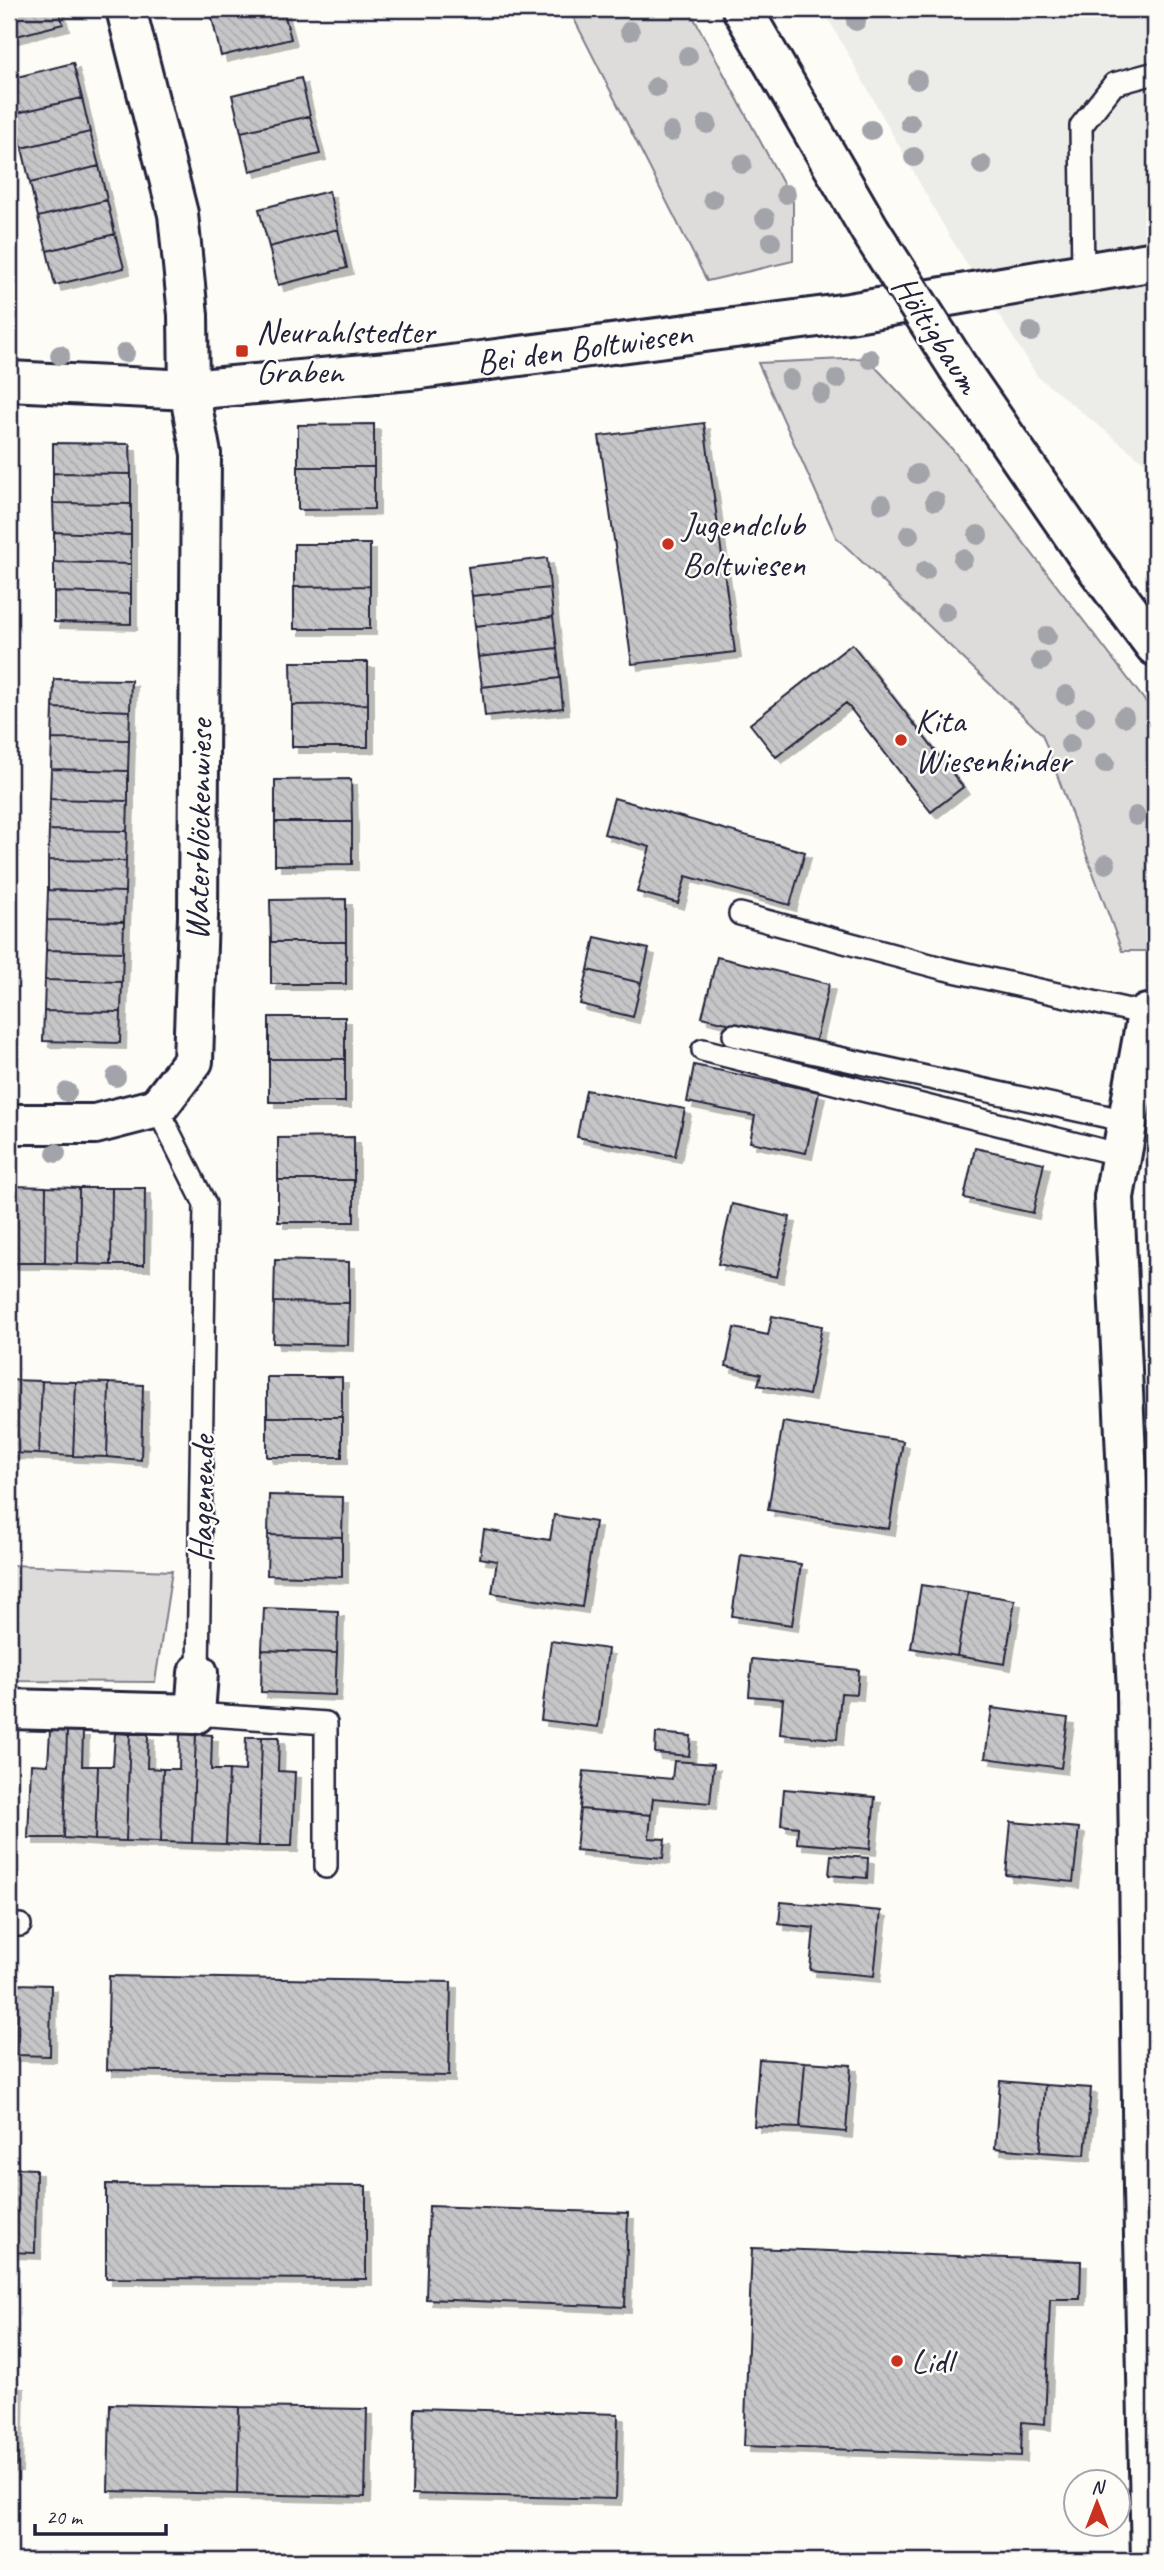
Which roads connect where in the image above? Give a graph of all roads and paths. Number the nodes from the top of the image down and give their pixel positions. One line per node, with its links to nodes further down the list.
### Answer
1 (126, 9): 7 (street)
2 (741, 9): 8 (street, Höltigbaum, bridge)
3 (1155, 73): 5 (lane)
4 (1155, 261): 5 (street, Bei den Boltwiesen)
5 (1083, 273): 7 (street, Bei den Boltwiesen)
6 (9, 381): 7 (street, Bei den Boltwiesen)
7 (189, 390): 13 (street, Waterblöckenwiese)
8 (1155, 646)
9 (740, 914): 10 (lane)
10 (1147, 1014): 15 (street)
11 (734, 1035): 15 (lane)
12 (703, 1050): 15 (lane)
13 (157, 1108): 14 (street); 16 (lane, Hagenende)
14 (9, 1124)
15 (1124, 1138): 19 (street)
16 (198, 1673): 18 (street, Hagenende)
17 (9, 1709): 18 (street)
18 (195, 1714): 20 (lane)
19 (1147, 1864): 21 (street)
20 (326, 1867)
21 (1149, 2114): 22 (street)
22 (1151, 2561)

